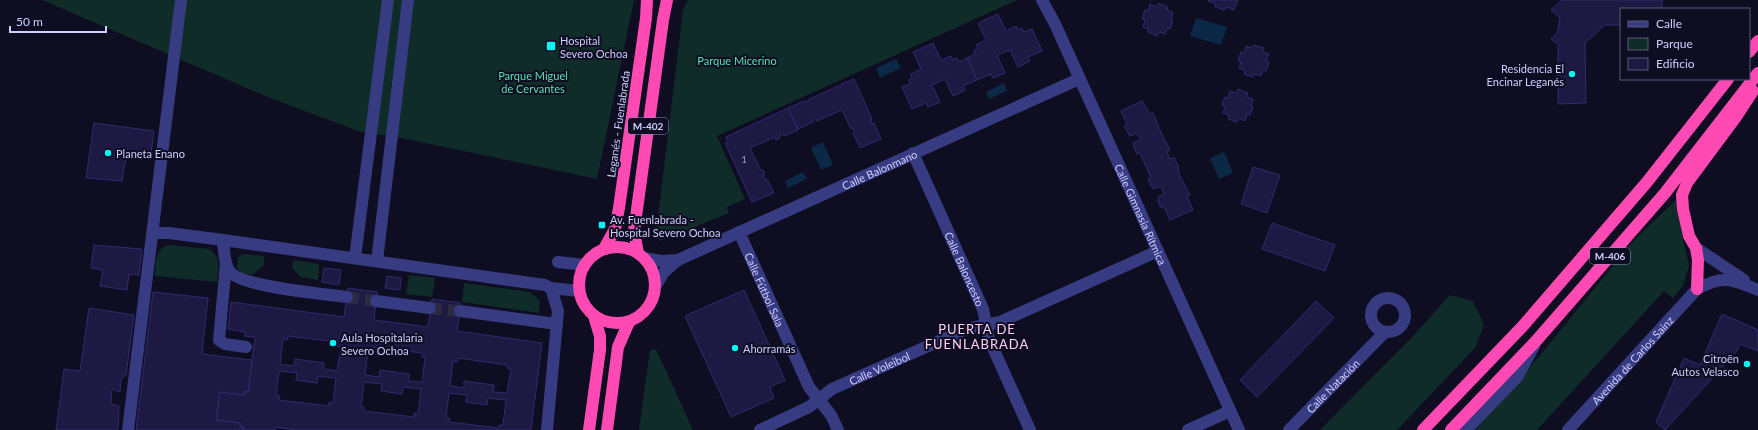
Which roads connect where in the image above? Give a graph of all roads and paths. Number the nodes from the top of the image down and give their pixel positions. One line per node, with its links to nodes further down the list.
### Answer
1 (181, 0): 15 (street)
2 (388, 0): 21 (street)
3 (408, 0): 23 (street)
4 (647, 0): 18 (highway, Leganés - Fuenlabrada / M-402)
5 (667, 0): 20 (highway, M-402)
6 (1042, 0): 10 (street, Calle Gimnasia Rítmica)
7 (1758, 41): 8 (highway)
8 (1750, 51)
9 (1758, 74): 41 (highway, M-406)
10 (1080, 79): 13 (street, Calle Balonmano); 19 (street, Calle Gimnasia Rítmica)
11 (1727, 80): 55 (highway, M-406)
12 (1758, 82): 17 (highway)
13 (913, 153): 14 (street, Calle Balonmano); 39 (street, Calle Baloncesto)
14 (740, 232): 22 (street, Calle Balonmano); 43 (street, Calle Fútbol Sala)
15 (154, 233): 16 (street); 45 (street)
16 (223, 240): 21 (street); 24 (street)
17 (1696, 248): 29 (highway); 30 (street)
18 (604, 249): 20 (highway); 26 (highway, Leganés - Fuenlabrada / M-402)
19 (1158, 251): 39 (street, Calle Voleibol); 44 (street, Calle Gimnasia Rítmica)
20 (641, 256): 22 (street, Calle Balonmano); 27 (highway, M-402)
21 (355, 258): 23 (street)
22 (678, 260): 27 (street, Calle Balonmano)
23 (377, 261): 28 (street)
24 (226, 262): 32 (street); 42 (street)
25 (558, 262): 26 (street)
26 (584, 265): 31 (highway)
27 (655, 287): 37 (highway)
28 (551, 288): 31 (street); 38 (street)
29 (1697, 289): 30 (street); 58 (street, Avenida de Carlos Sainz)
30 (1758, 290)
31 (578, 291): 36 (highway)
32 (347, 297)
33 (376, 301): 34 (street)
34 (430, 308)
35 (460, 311): 38 (street)
36 (594, 316): 37 (highway); 47 (highway)
37 (629, 322): 48 (highway)
38 (557, 324): 46 (street)
39 (986, 324): 43 (street, Calle Voleibol); 51 (street, Calle Baloncesto)
40 (1382, 330): 54 (street, Calle Natación)
41 (1536, 341): 56 (highway, M-406); 57 (street)
42 (246, 347)
43 (819, 399): 49 (street, Calle Voleibol); 50 (street, Calle Fútbol Sala)
44 (1230, 411): 52 (street); 53 (street, Calle Gimnasia Rítmica)
45 (128, 430)
46 (547, 430)
47 (589, 430)
48 (607, 430)
49 (760, 430)
50 (838, 430)
51 (1030, 430)
52 (1188, 430)
53 (1239, 430)
54 (1289, 430)
55 (1423, 430)
56 (1451, 430)
57 (1466, 430)
58 (1568, 430)

